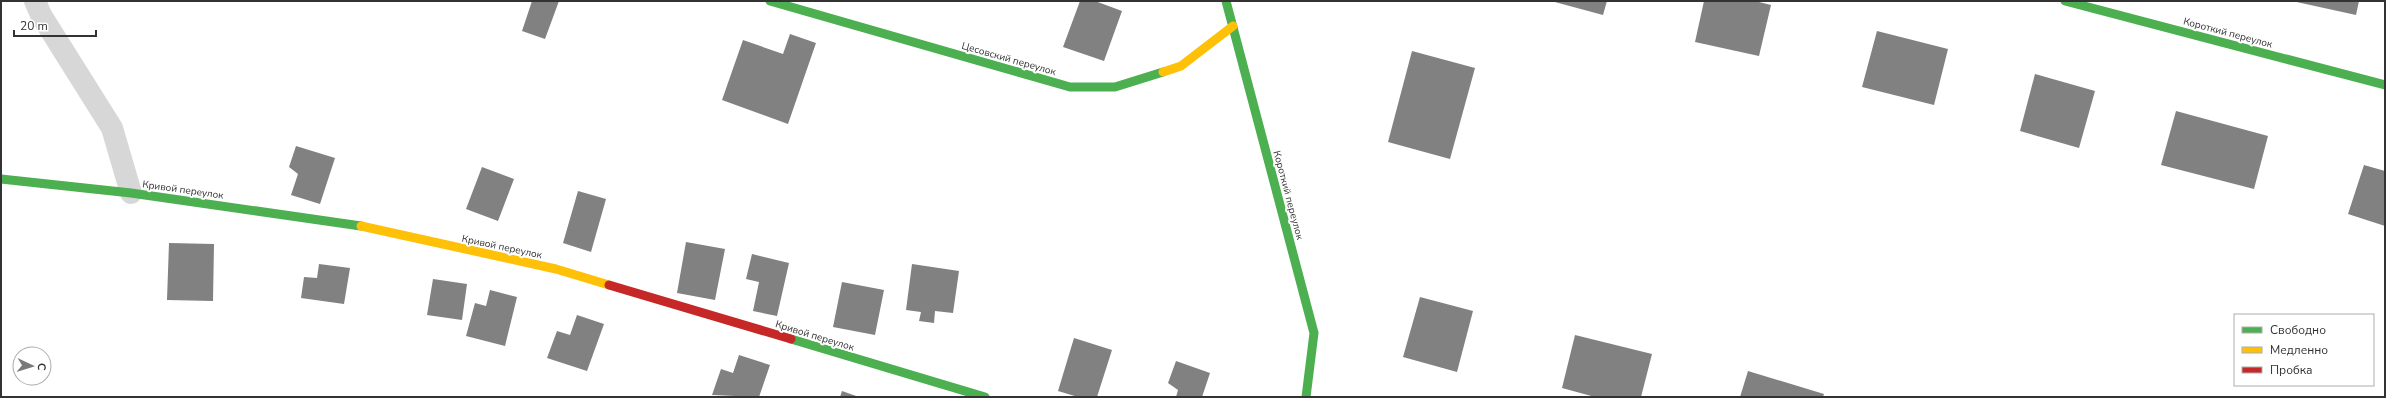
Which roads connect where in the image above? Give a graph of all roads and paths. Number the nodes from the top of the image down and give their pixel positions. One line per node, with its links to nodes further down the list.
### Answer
1 (35, 1): 8 (street)
2 (770, 1): 5 (street, Цесовский переулок)
3 (1226, 1): 5 (street, Короткий переулок)
4 (2065, 1): 6 (street, Короткий переулок)
5 (1233, 26): 10 (street, Короткий переулок)
6 (2385, 84)
7 (1, 180): 8 (street, Кривой переулок)
8 (131, 193): 9 (street, Кривой переулок)
9 (985, 397)
10 (1306, 397)

